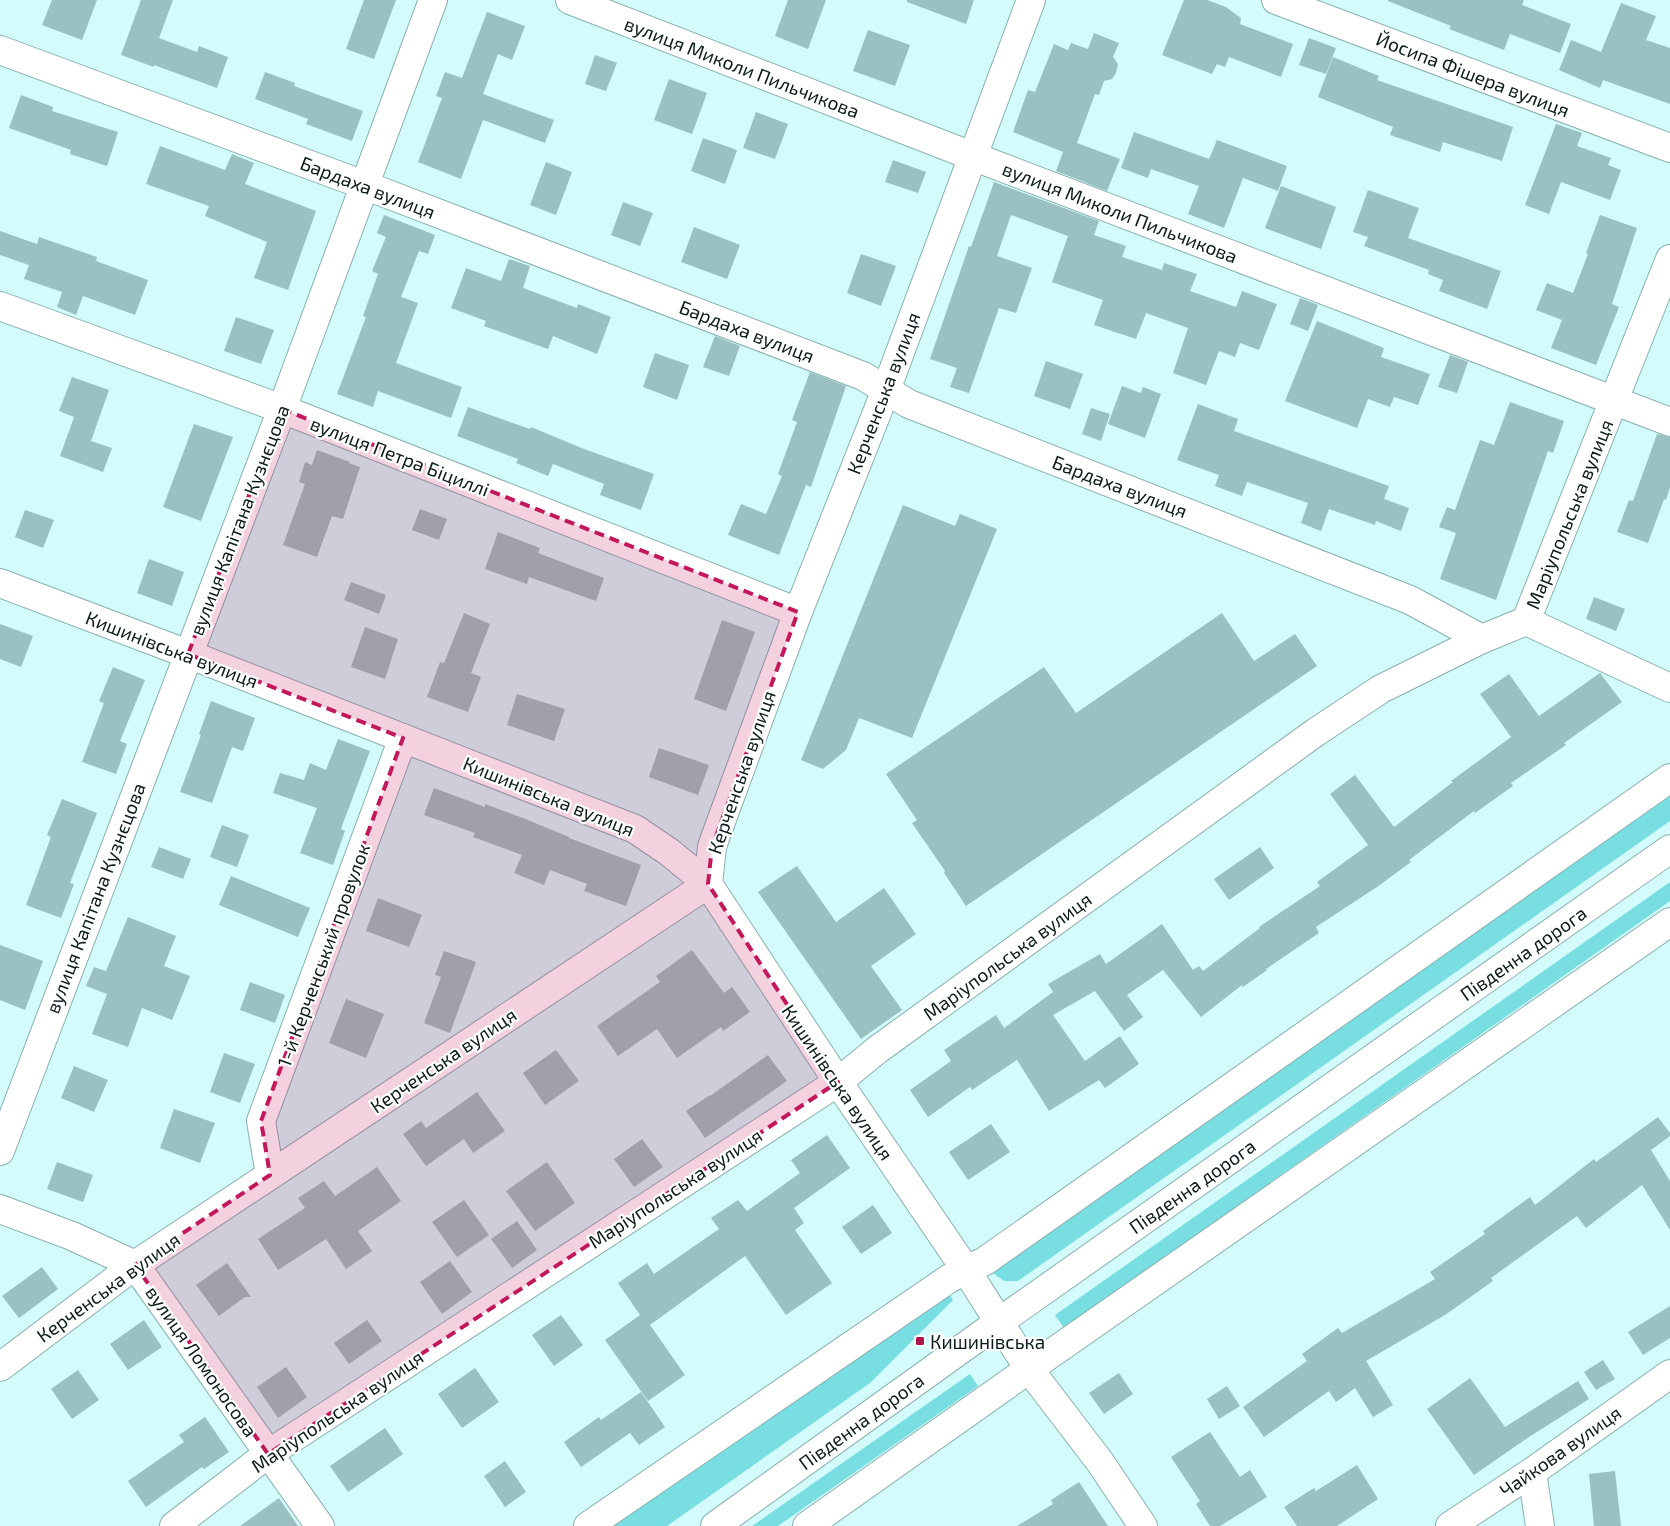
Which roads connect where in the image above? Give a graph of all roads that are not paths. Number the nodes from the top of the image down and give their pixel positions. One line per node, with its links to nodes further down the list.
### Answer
1 (433, 0): 8 (street, вулиця Капітана Кузнєцова)
2 (570, 0): 7 (street, вулиця Миколи Пильчикова)
3 (1030, 0): 7 (street, Керченська вулиця)
4 (1276, 0): 6 (street, Йосипа Фішера вулиця)
5 (0, 50): 8 (street, Бардаха вулиця)
6 (1670, 148)
7 (972, 156): 11 (street, Керченська вулиця); 12 (street, вулиця Миколи Пильчикова)
8 (364, 185): 11 (street, Бардаха вулиця); 13 (street, вулиця Капітана Кузнєцова)
9 (1670, 259): 12 (street, Маріупольська вулиця)
10 (0, 306): 13 (street, вулиця Петра Біциллі)
11 (886, 390): 16 (street, Керченська вулиця); 18 (street, Бардаха вулиця)
12 (1614, 401): 14 (street, вулиця Миколи Пильчикова); 17 (street, Маріупольська вулиця)
13 (282, 409): 16 (street, вулиця Петра Біциллі); 19 (street, вулиця Капітана Кузнєцова)
14 (1670, 422)
15 (0, 583): 19 (street, Кишинівська вулиця)
16 (798, 612): 24 (street, Керченська вулиця)
17 (1526, 621): 18 (street, Маріупольська вулиця); 20 (street)
18 (1482, 639): 26 (street, Маріупольська вулиця)
19 (188, 654): 21 (street, Кишинівська вулиця); 27 (street, вулиця Капітана Кузнєцова)
20 (1670, 688)
21 (403, 738): 24 (street, Кишинівська вулиця); 28 (street, 1-й Керченський провулок)
22 (1670, 778): 31 (street)
23 (1670, 849): 32 (street, Південна дорога)
24 (708, 884): 26 (street, Кишинівська вулиця); 28 (street, Керченська вулиця)
25 (1670, 922): 34 (street)
26 (838, 1082): 31 (street, Кишинівська вулиця); 36 (street, Маріупольська вулиця)
27 (0, 1150)
28 (270, 1175): 30 (street, Керченська вулиця)
29 (0, 1209): 30 (street, вулиця Ломоносова)
30 (134, 1265): 33 (street, Керченська вулиця); 36 (street, вулиця Ломоносова)
31 (966, 1270): 32 (street, Кишинівська вулиця); 40 (street)
32 (999, 1322): 34 (street, Кишинівська вулиця); 41 (street, Південна дорога)
33 (0, 1367)
34 (1029, 1369): 42 (street); 43 (street, Кишинівська вулиця)
35 (1670, 1374): 37 (street, Чайкова вулиця)
36 (268, 1454): 38 (street, Маріупольська вулиця); 39 (street, вулиця Ломоносова)
37 (1532, 1472): 44 (street, Чайкова вулиця); 45 (street)
38 (174, 1526)
39 (320, 1526)
40 (588, 1526)
41 (715, 1526)
42 (807, 1526)
43 (1143, 1526)
44 (1450, 1526)
45 (1540, 1526)

